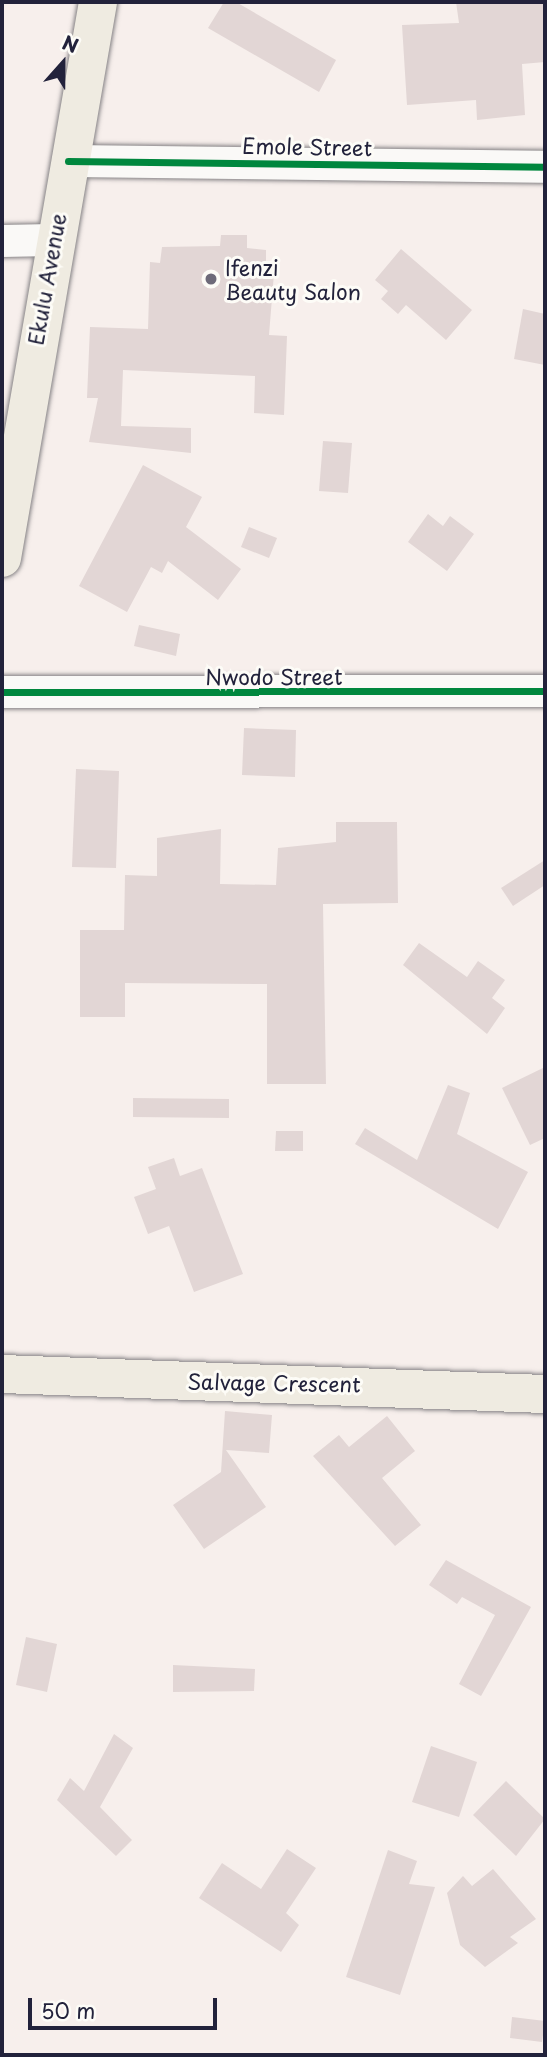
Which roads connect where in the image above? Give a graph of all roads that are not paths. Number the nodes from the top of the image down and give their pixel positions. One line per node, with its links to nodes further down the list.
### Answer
1 (98, 2): 2 (main road, Ekulu Avenue)
2 (68, 161): 3 (street, Emole Street); 4 (main road, Ekulu Avenue)
3 (545, 167)
4 (52, 240): 5 (street); 6 (main road, Ekulu Avenue)
5 (2, 241)
6 (2, 558)
7 (545, 691): 8 (street, Nwodo Street)
8 (2, 692)
9 (2, 1374): 10 (main road, Salvage Crescent)
10 (545, 1395)

